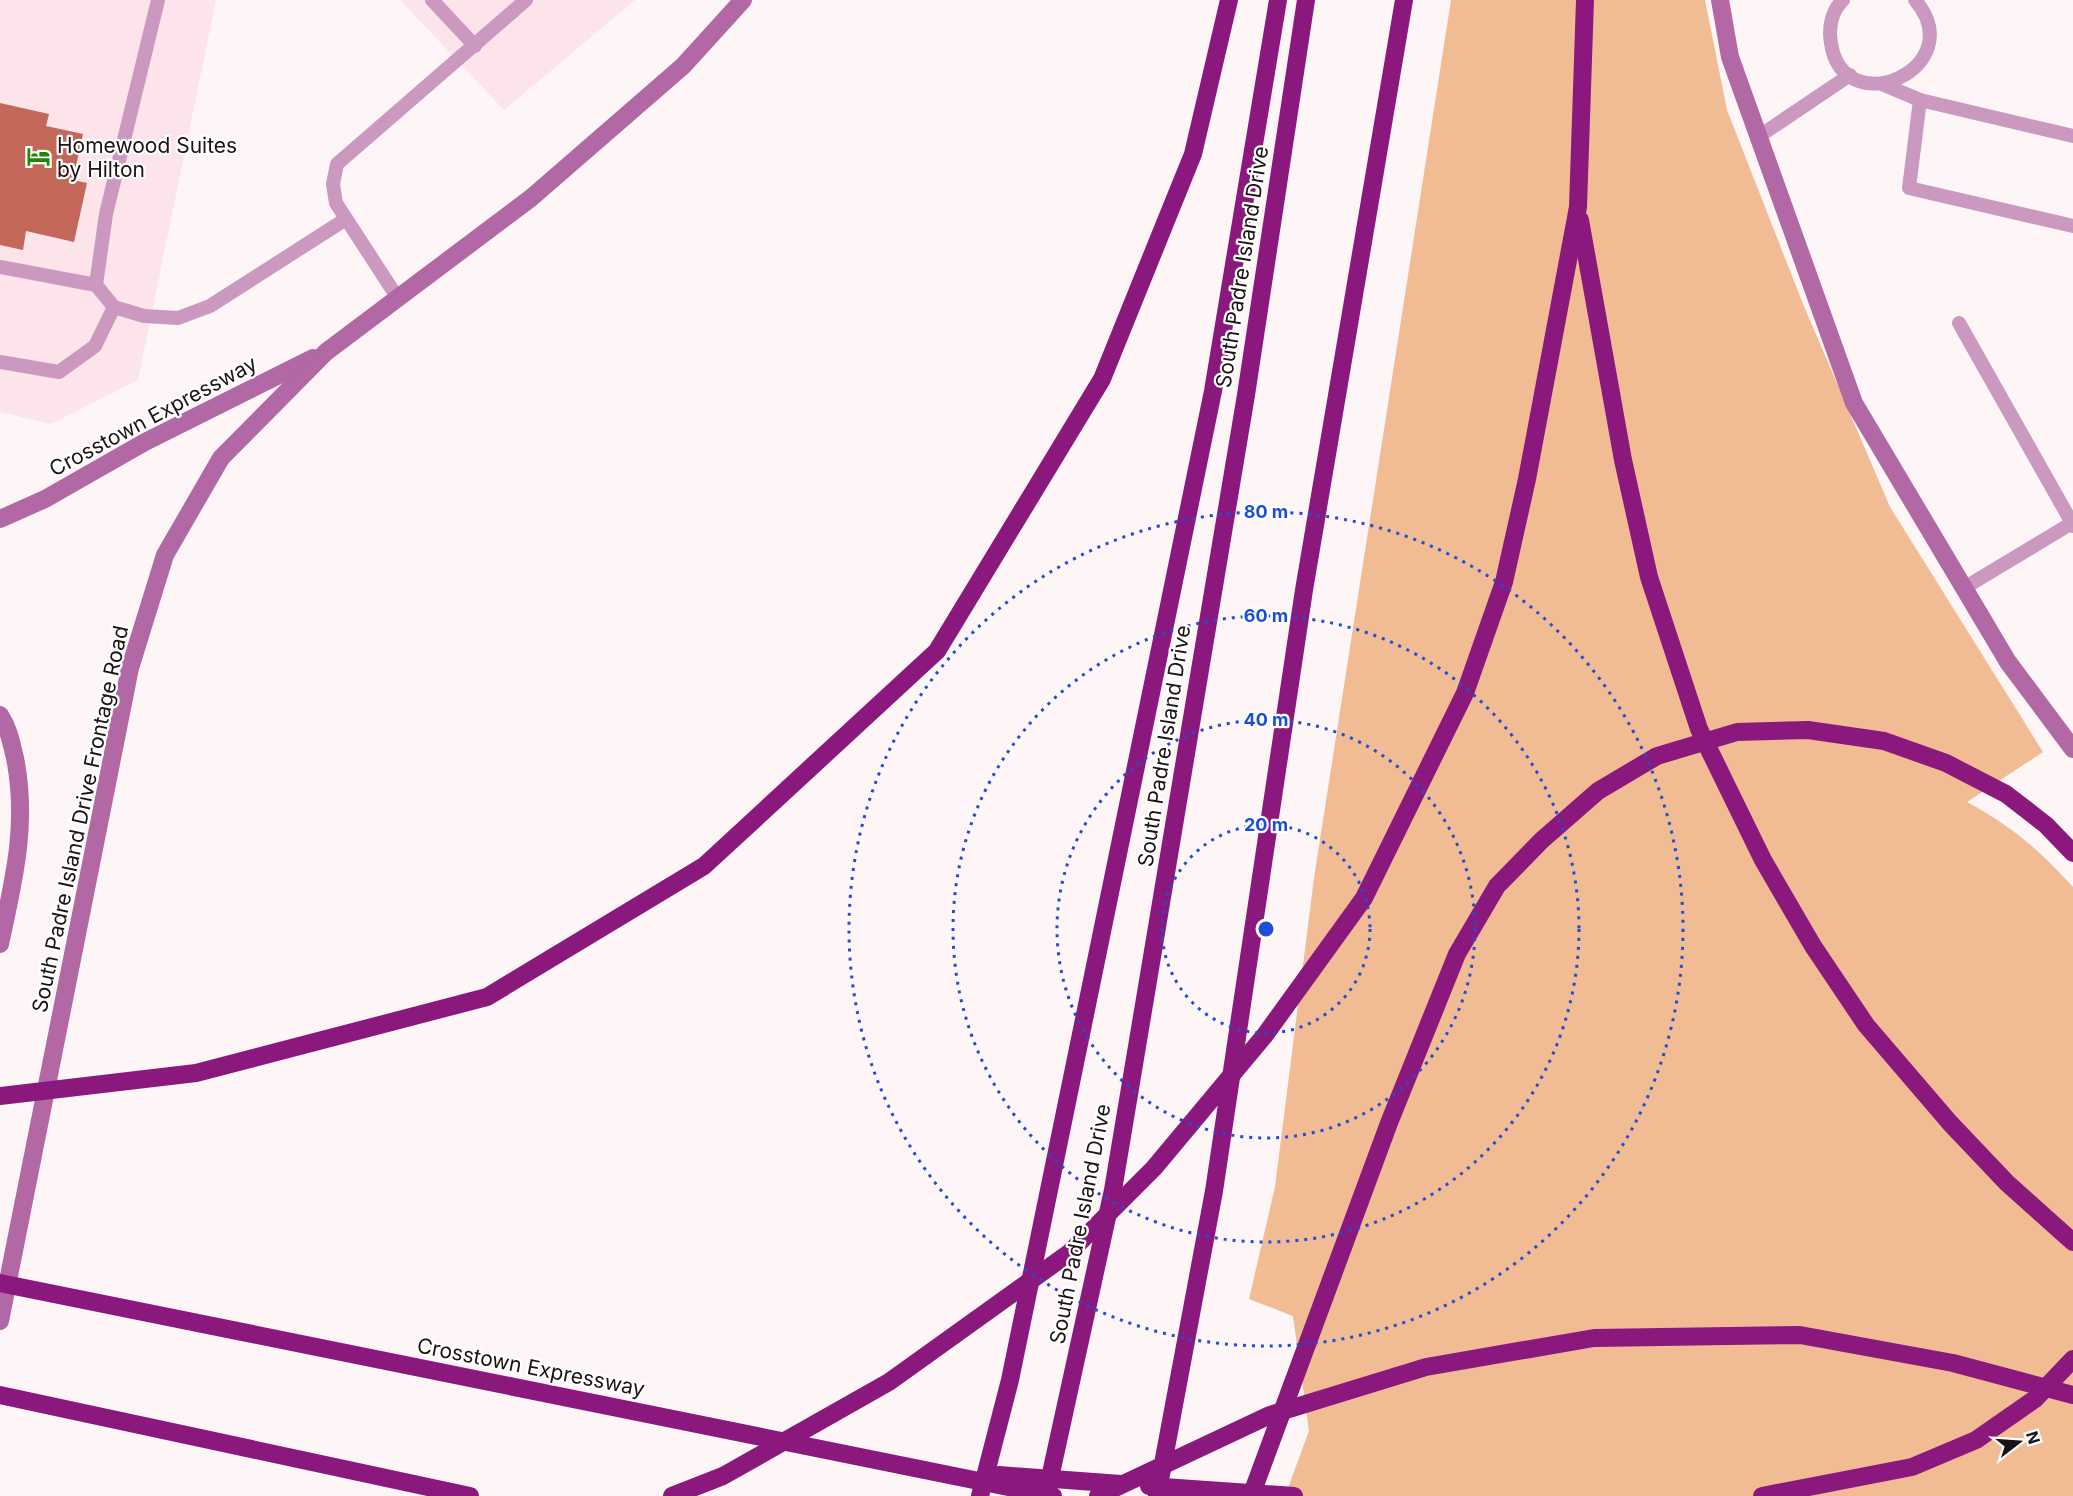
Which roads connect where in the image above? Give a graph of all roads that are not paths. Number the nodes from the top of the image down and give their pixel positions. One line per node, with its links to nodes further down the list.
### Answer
1 (158, 0): 25 (lane)
2 (432, 0): 15 (lane)
3 (526, 0): 15 (lane)
4 (743, 0): 26 (main road, South Padre Island Drive Frontage Road)
5 (1229, 0): 39 (highway)
6 (1278, 0): 49 (highway)
7 (1306, 0): 50 (highway, South Padre Island Drive)
8 (1404, 0): 53 (highway)
9 (1586, 0): 21 (highway)
10 (1720, 0): 20 (main road)
11 (1826, 0): 14 (lane)
12 (1844, 0): 14 (lane)
13 (1915, 0): 17 (lane)
14 (1832, 17): 16 (lane)
15 (475, 46): 22 (lane)
16 (1850, 75): 17 (lane); 20 (lane)
17 (1882, 84): 18 (lane)
18 (1920, 100): 19 (lane); 23 (lane)
19 (2073, 136)
20 (1758, 137): 34 (main road)
21 (1578, 207): 40 (highway); 48 (highway)
22 (346, 219): 26 (lane); 27 (lane)
23 (2073, 226)
24 (0, 267): 25 (lane)
25 (96, 285): 27 (lane)
26 (397, 297): 29 (main road, South Padre Island Drive Frontage Road)
27 (114, 307): 30 (lane)
28 (1959, 323): 33 (lane)
29 (326, 351): 32 (main road, Crosstown Expressway); 42 (main road, South Padre Island Drive Frontage Road)
30 (0, 362)
31 (2073, 507): 33 (lane)
32 (0, 519)
33 (2072, 525): 34 (lane)
34 (1964, 588): 36 (main road)
35 (0, 715): 38 (main road)
36 (2073, 749)
37 (2073, 853): 54 (highway)
38 (0, 944)
39 (0, 1096)
40 (2073, 1242)
41 (0, 1282): 46 (highway, Crosstown Expressway)
42 (0, 1321)
43 (2073, 1359): 56 (highway)
44 (0, 1395): 47 (highway)
45 (2073, 1395): 52 (highway)
46 (928, 1470): 51 (highway, Crosstown Expressway); 55 (highway)
47 (470, 1496)
48 (672, 1496)
49 (980, 1496)
50 (1046, 1496)
51 (1053, 1496)
52 (1098, 1496)
53 (1157, 1496)
54 (1251, 1496)
55 (1294, 1496)
56 (1762, 1496)

